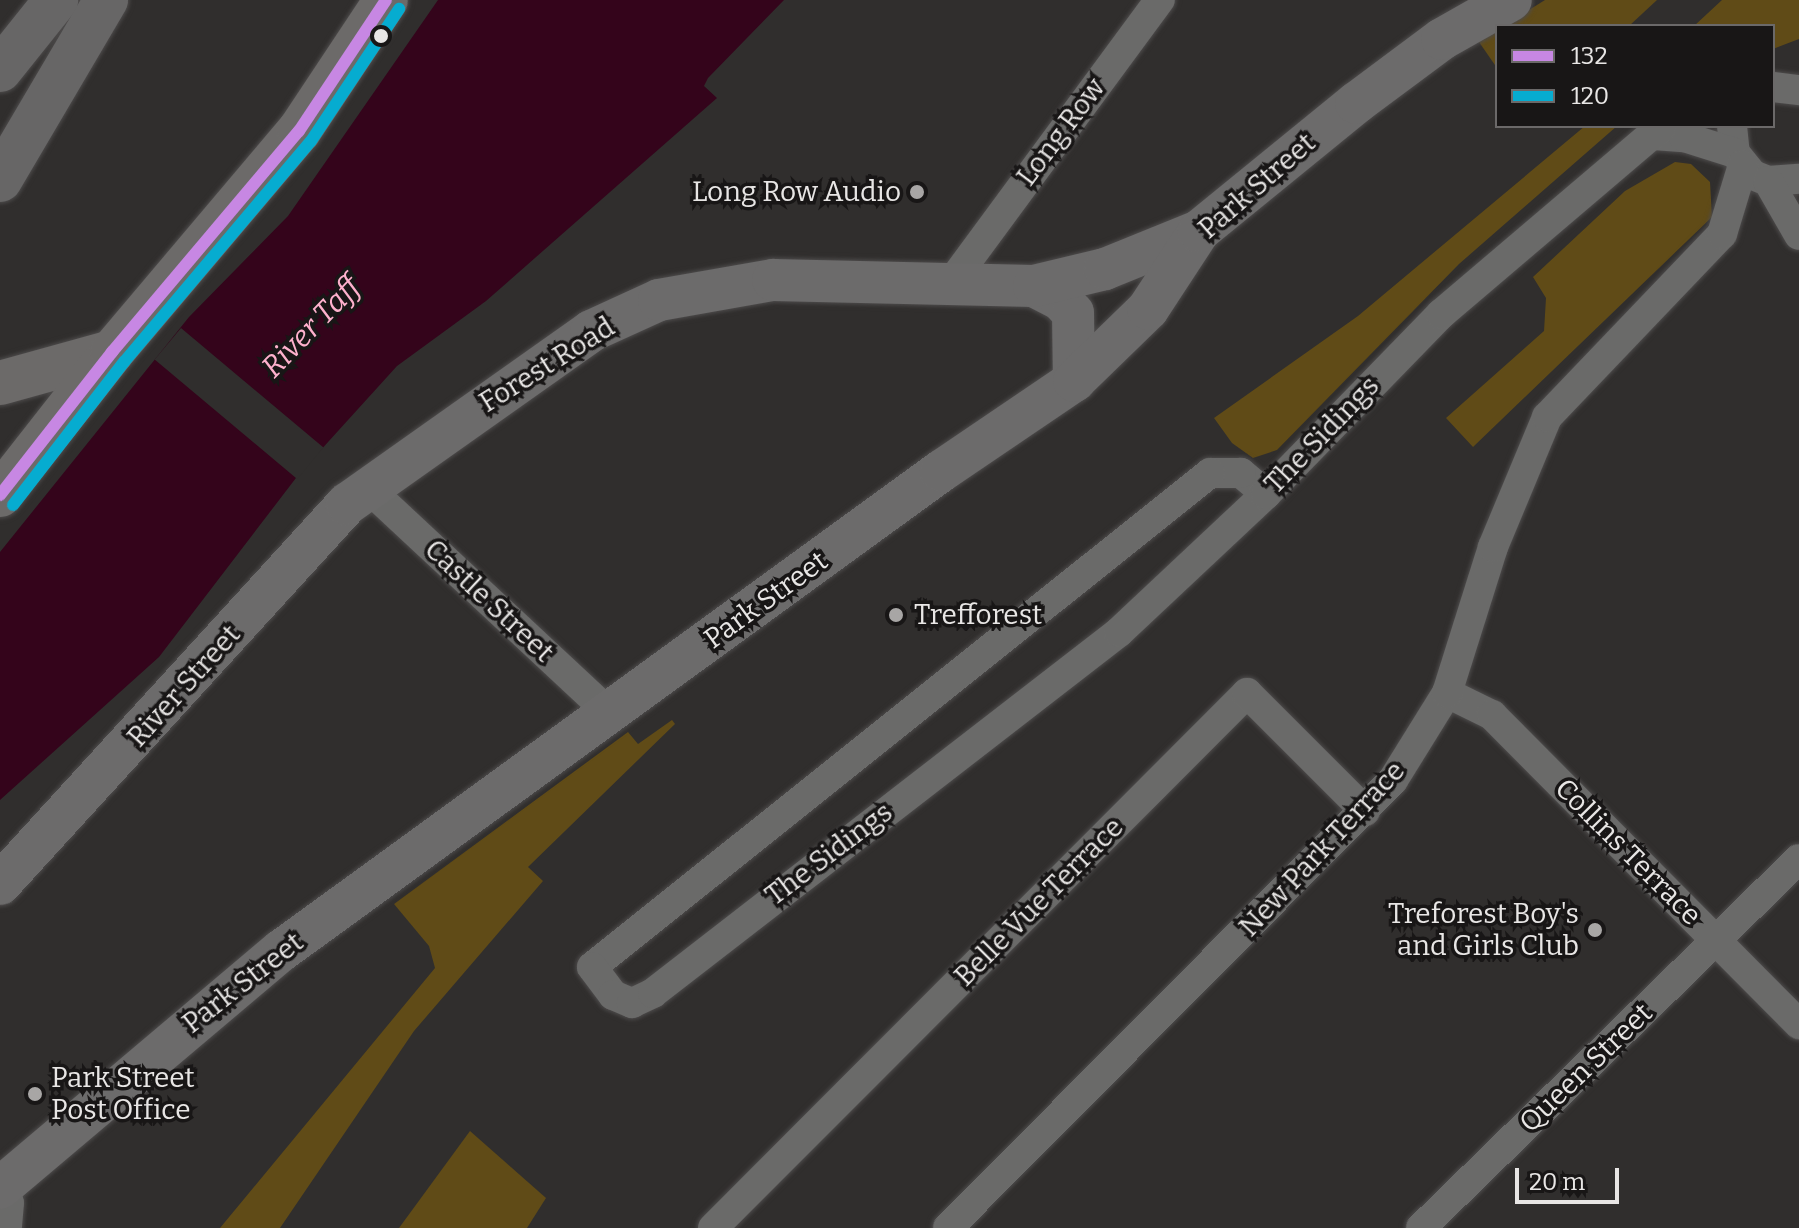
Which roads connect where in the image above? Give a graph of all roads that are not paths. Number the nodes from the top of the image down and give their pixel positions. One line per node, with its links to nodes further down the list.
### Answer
1 (56, 0): 6 (highway)
2 (106, 0): 10 (highway)
3 (386, 0): 15 (main road)
4 (1160, 0): 13 (street, Long Row)
5 (1511, 0): 11 (main road, Park Street)
6 (0, 70)
7 (1658, 131): 8 (street, The Sidings); 19 (street, The Sidings)
8 (1744, 156): 9 (street); 12 (street); 21 (street, New Park Terrace)
9 (1799, 179)
10 (0, 180)
11 (1199, 231): 14 (main road, Forest Road); 16 (main road, Park Street)
12 (1799, 235)
13 (956, 273): 14 (main road, Forest Road); 18 (main road, Forest Road)
14 (1034, 286): 16 (main road)
15 (112, 352): 17 (main road); 20 (main road)
16 (1074, 381): 22 (main road, Park Street)
17 (0, 383)
18 (368, 488): 22 (street, Castle Street); 25 (main road, River Street)
19 (1266, 494): 19 (street, The Sidings)
20 (0, 495)
21 (1447, 693): 23 (street, New Park Terrace); 26 (street, Collins Terrace)
22 (610, 714): 28 (main road, Park Street)
23 (1365, 811): 30 (street, Belle Vue Terrace); 31 (street, New Park Terrace)
24 (1799, 859): 26 (street, Queen Street)
25 (0, 884)
26 (1716, 940): 27 (street, Collins Terrace); 32 (street, Queen Street)
27 (1799, 1024)
28 (1, 1187): 29 (street, Park Street)
29 (7, 1228)
30 (713, 1228)
31 (948, 1228)
32 (1421, 1228)

